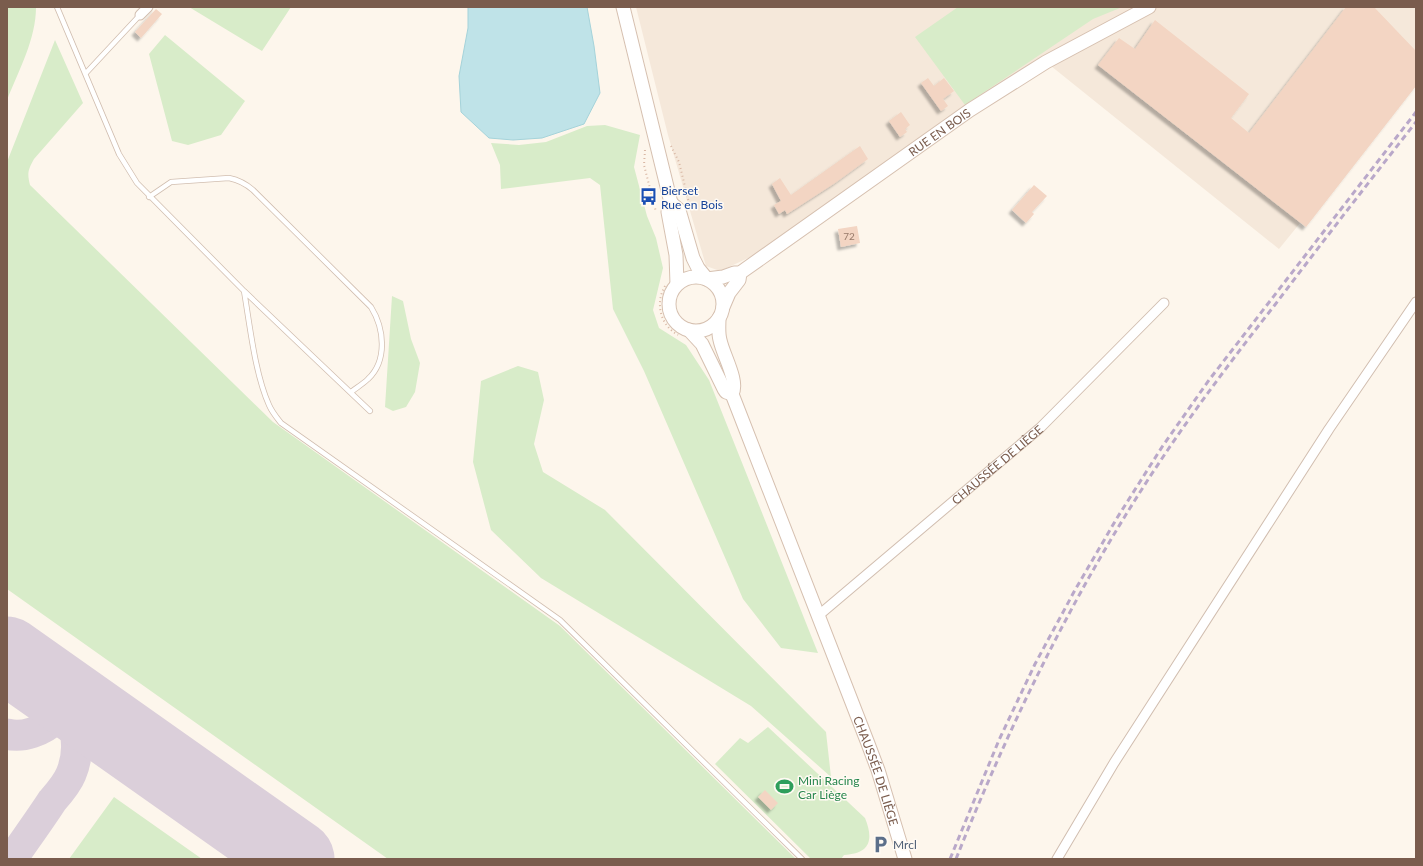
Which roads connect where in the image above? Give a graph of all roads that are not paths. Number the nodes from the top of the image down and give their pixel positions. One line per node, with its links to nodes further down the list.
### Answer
1 (57, 7): 6 (lane)
2 (148, 7): 5 (street)
3 (623, 7): 8 (main road)
4 (1149, 7): 9 (main road, RUE EN BOIS)
5 (140, 15): 6 (lane)
6 (86, 73): 7 (lane)
7 (149, 197): 12 (lane); 17 (lane)
8 (671, 203): 10 (main road); 11 (main road)
9 (740, 274): 10 (main road, RUE EN BOIS); 15 (main road, RUE EN BOIS)
10 (707, 279): 11 (main road); 15 (main road)
11 (677, 284): 16 (main road)
12 (244, 291): 17 (lane); 21 (lane)
13 (1416, 302): 23 (street)
14 (1164, 303): 20 (street, CHAUSSÉE DE LIÈGE)
15 (721, 313): 16 (main road); 18 (main road, CHAUSSÉE DE LIÈGE)
16 (689, 330): 18 (main road, CHAUSSÉE DE LIÈGE)
17 (351, 392): 19 (lane)
18 (732, 394): 20 (main road, CHAUSSÉE DE LIÈGE)
19 (370, 411)
20 (819, 615): 22 (main road, CHAUSSÉE DE LIÈGE)
21 (802, 859)
22 (905, 859)
23 (1057, 859)

